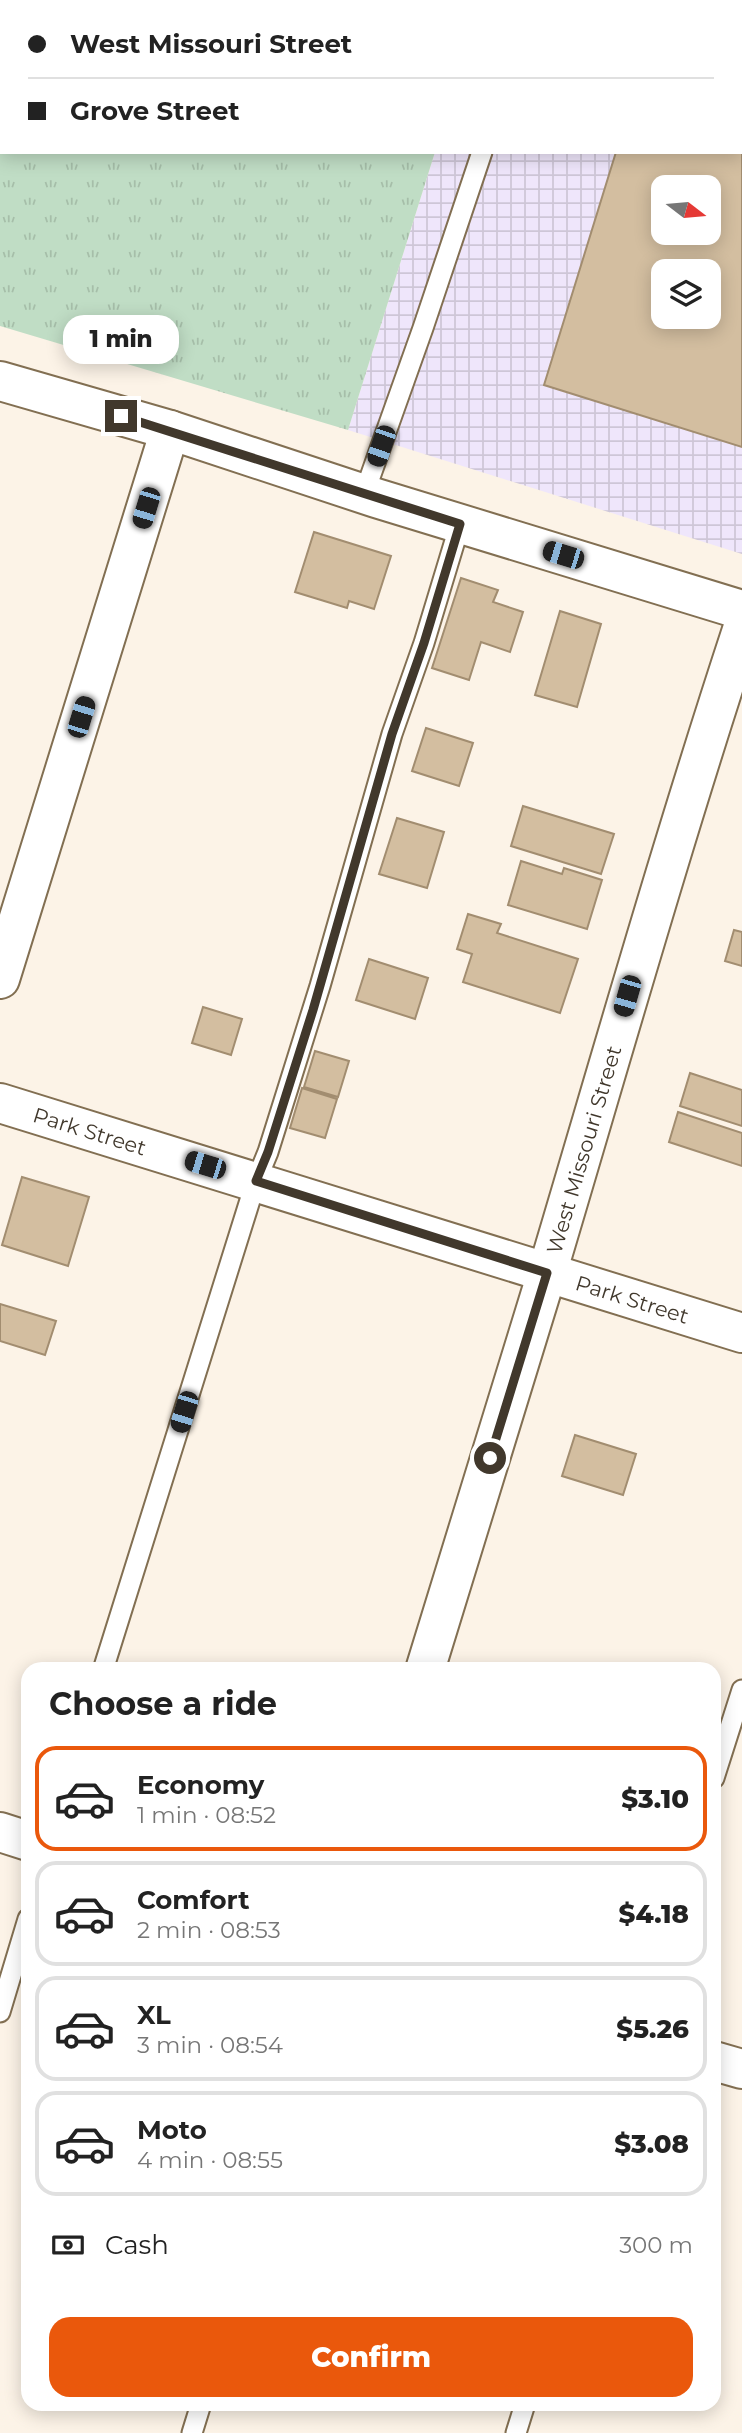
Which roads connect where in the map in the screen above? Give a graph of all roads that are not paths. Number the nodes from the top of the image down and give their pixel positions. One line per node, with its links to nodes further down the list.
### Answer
1 (481, 154): 4 (lane)
2 (0, 381): 3 (street)
3 (170, 430): 4 (street); 8 (street)
4 (364, 494): 5 (street)
5 (460, 524): 6 (street); 10 (lane)
6 (742, 610)
7 (742, 630): 11 (street, West Missouri Street)
8 (0, 979)
9 (0, 1103): 10 (street, Park Street)
10 (256, 1181): 11 (street, Park Street); 13 (lane)
11 (547, 1273): 12 (street, Park Street); 14 (street, West Missouri Street)
12 (742, 1334)
13 (106, 1662)
14 (427, 1662)
15 (742, 1690): 16 (lane)
16 (721, 1756)
17 (0, 1832): 18 (street)
18 (21, 1839)
19 (21, 1942): 20 (lane)
20 (0, 2012)
21 (721, 2062): 22 (street)
22 (742, 2069)
23 (199, 2411): 25 (lane)
24 (522, 2411): 26 (lane)
25 (192, 2433)
26 (516, 2433)

